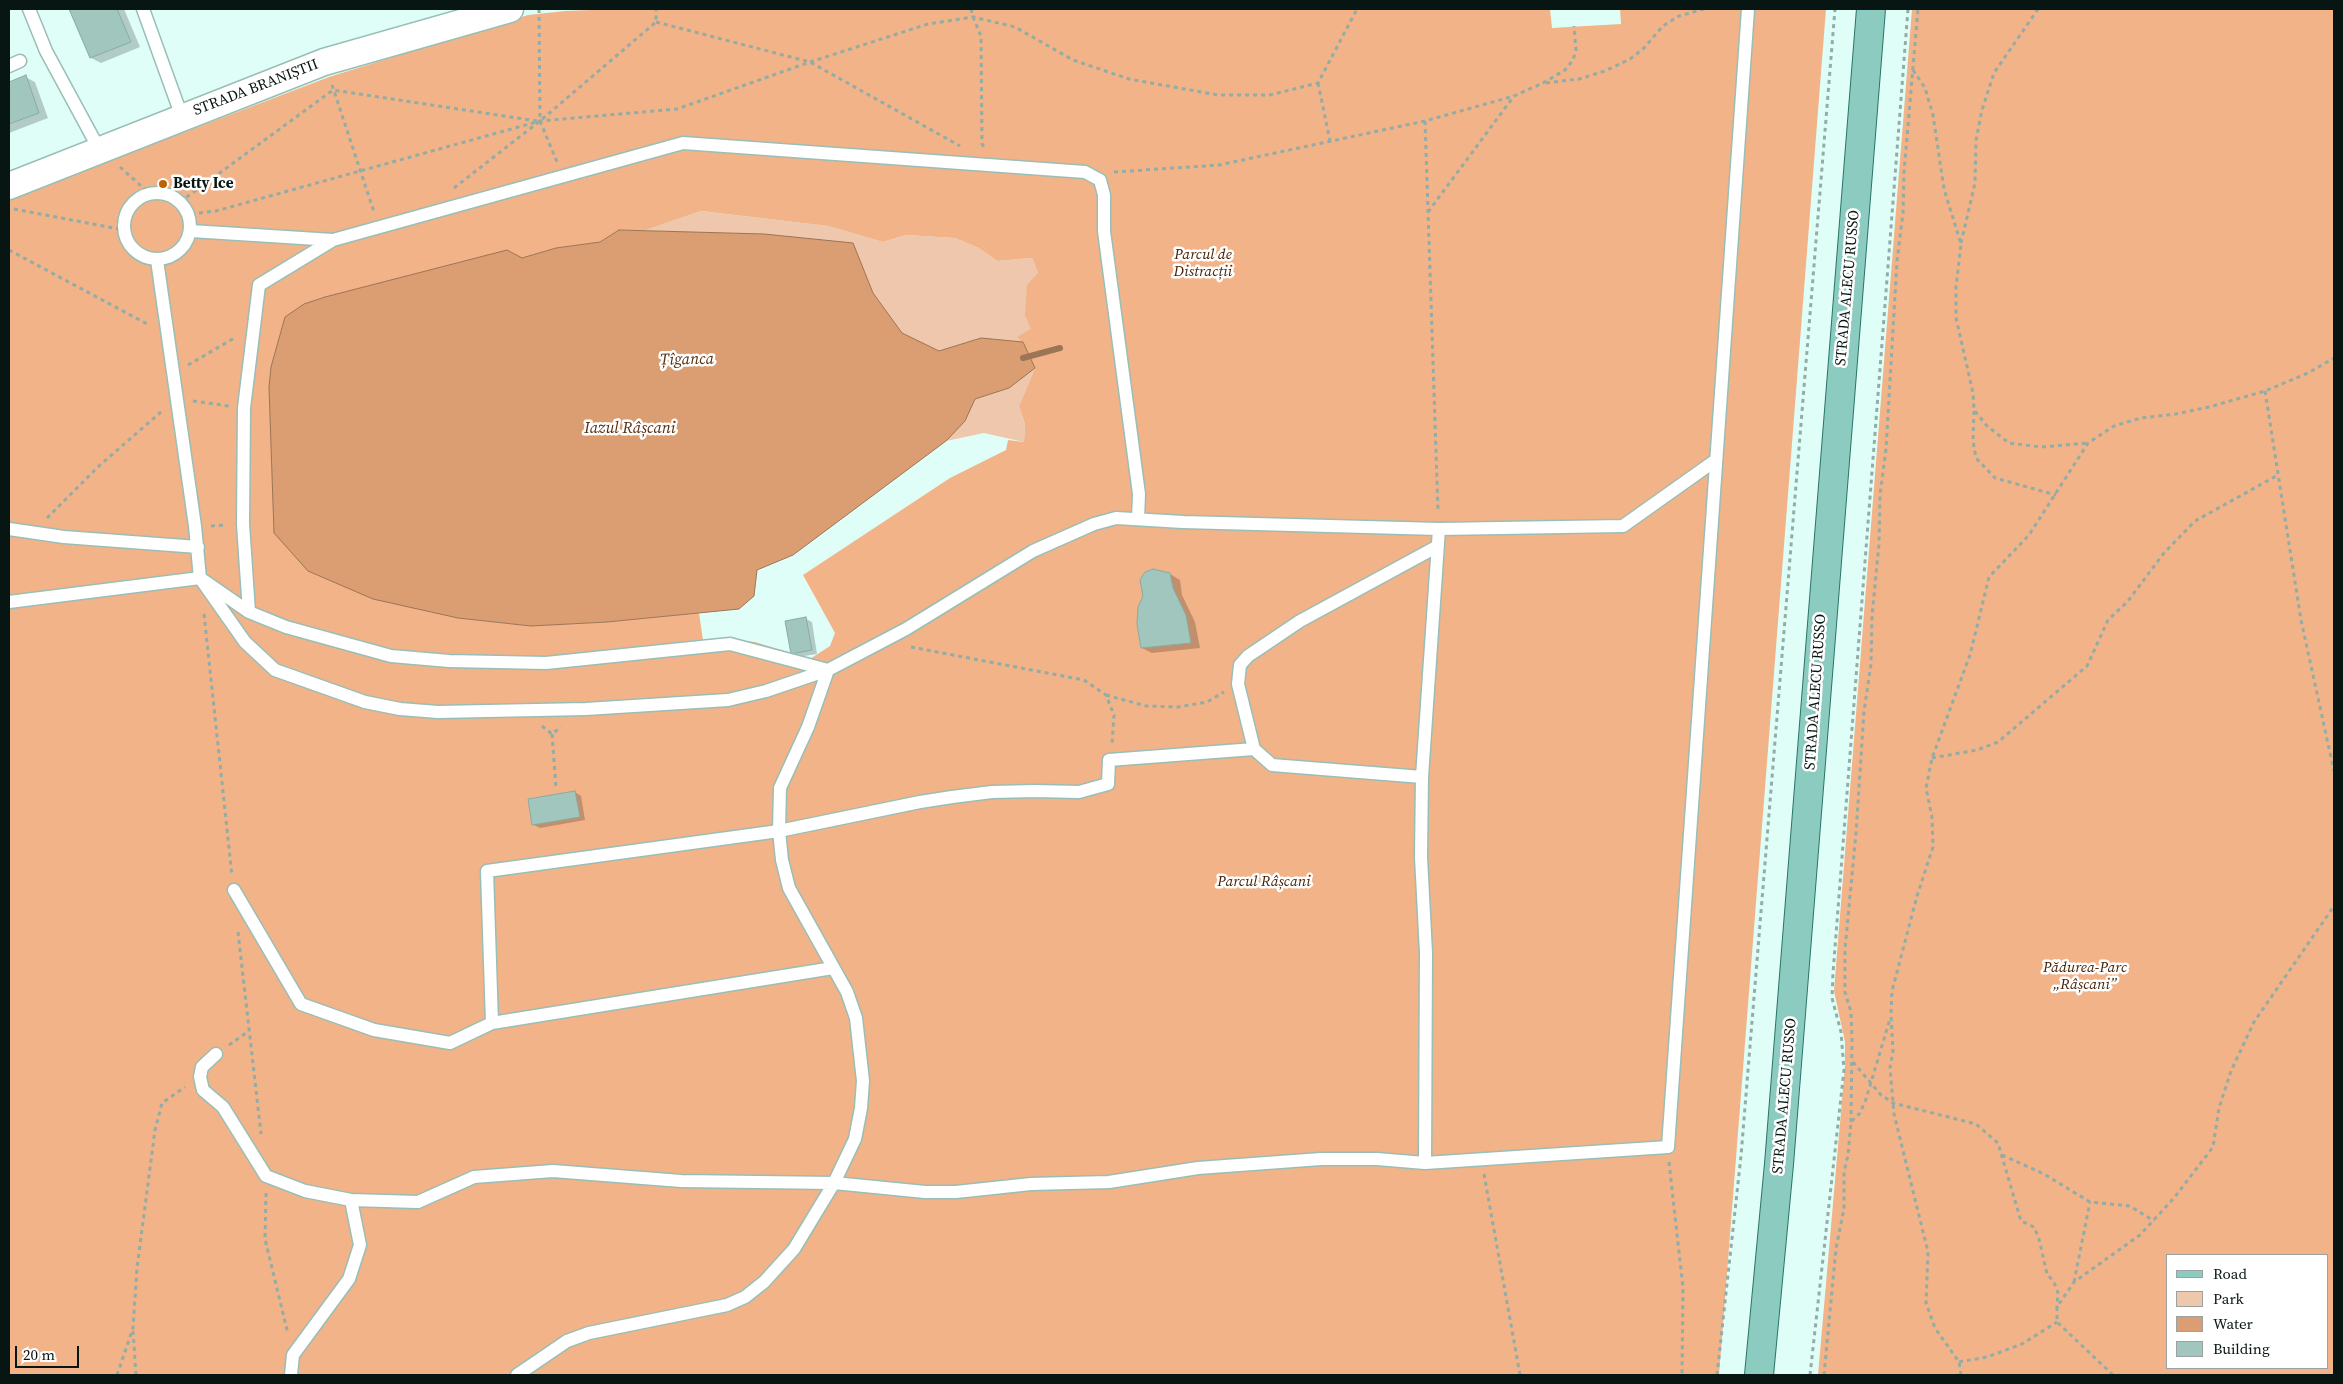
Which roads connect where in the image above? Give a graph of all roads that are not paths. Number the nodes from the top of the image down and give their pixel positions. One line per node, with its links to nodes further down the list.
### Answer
1 (29, 9): 7 (lane)
2 (143, 9): 6 (lane)
3 (510, 9): 6 (street, STRADA BRANIȘTII)
4 (1748, 9): 12 (lane)
5 (1871, 9): 34 (main road, STRADA ALECU RUSSO)
6 (182, 117): 7 (street, STRADA BRANIȘTII)
7 (99, 149): 8 (street, STRADA BRANIȘTII)
8 (9, 186)
9 (190, 231): 10 (lane); 11 (lane); 11 (lane)
10 (333, 240): 13 (lane); 20 (lane)
11 (157, 260): 17 (lane)
12 (1716, 460): 15 (lane); 29 (lane)
13 (1138, 519): 15 (lane); 21 (lane)
14 (9, 528): 17 (lane)
15 (1439, 529): 16 (lane)
16 (1438, 546): 22 (lane); 23 (lane)
17 (198, 547): 18 (lane)
18 (200, 578): 19 (lane); 20 (lane); 21 (lane)
19 (9, 602)
20 (249, 612): 21 (lane)
21 (828, 670): 24 (lane)
22 (1254, 749): 23 (lane); 24 (lane)
23 (1422, 777): 29 (lane)
24 (779, 831): 26 (lane); 27 (lane)
25 (234, 890): 27 (lane)
26 (833, 968): 27 (lane); 30 (lane)
27 (492, 1023)
28 (216, 1054): 31 (lane)
29 (1425, 1163): 30 (lane)
30 (834, 1183): 31 (lane); 33 (lane)
31 (351, 1200): 32 (lane)
32 (291, 1375)
33 (517, 1375)
34 (1759, 1375)

